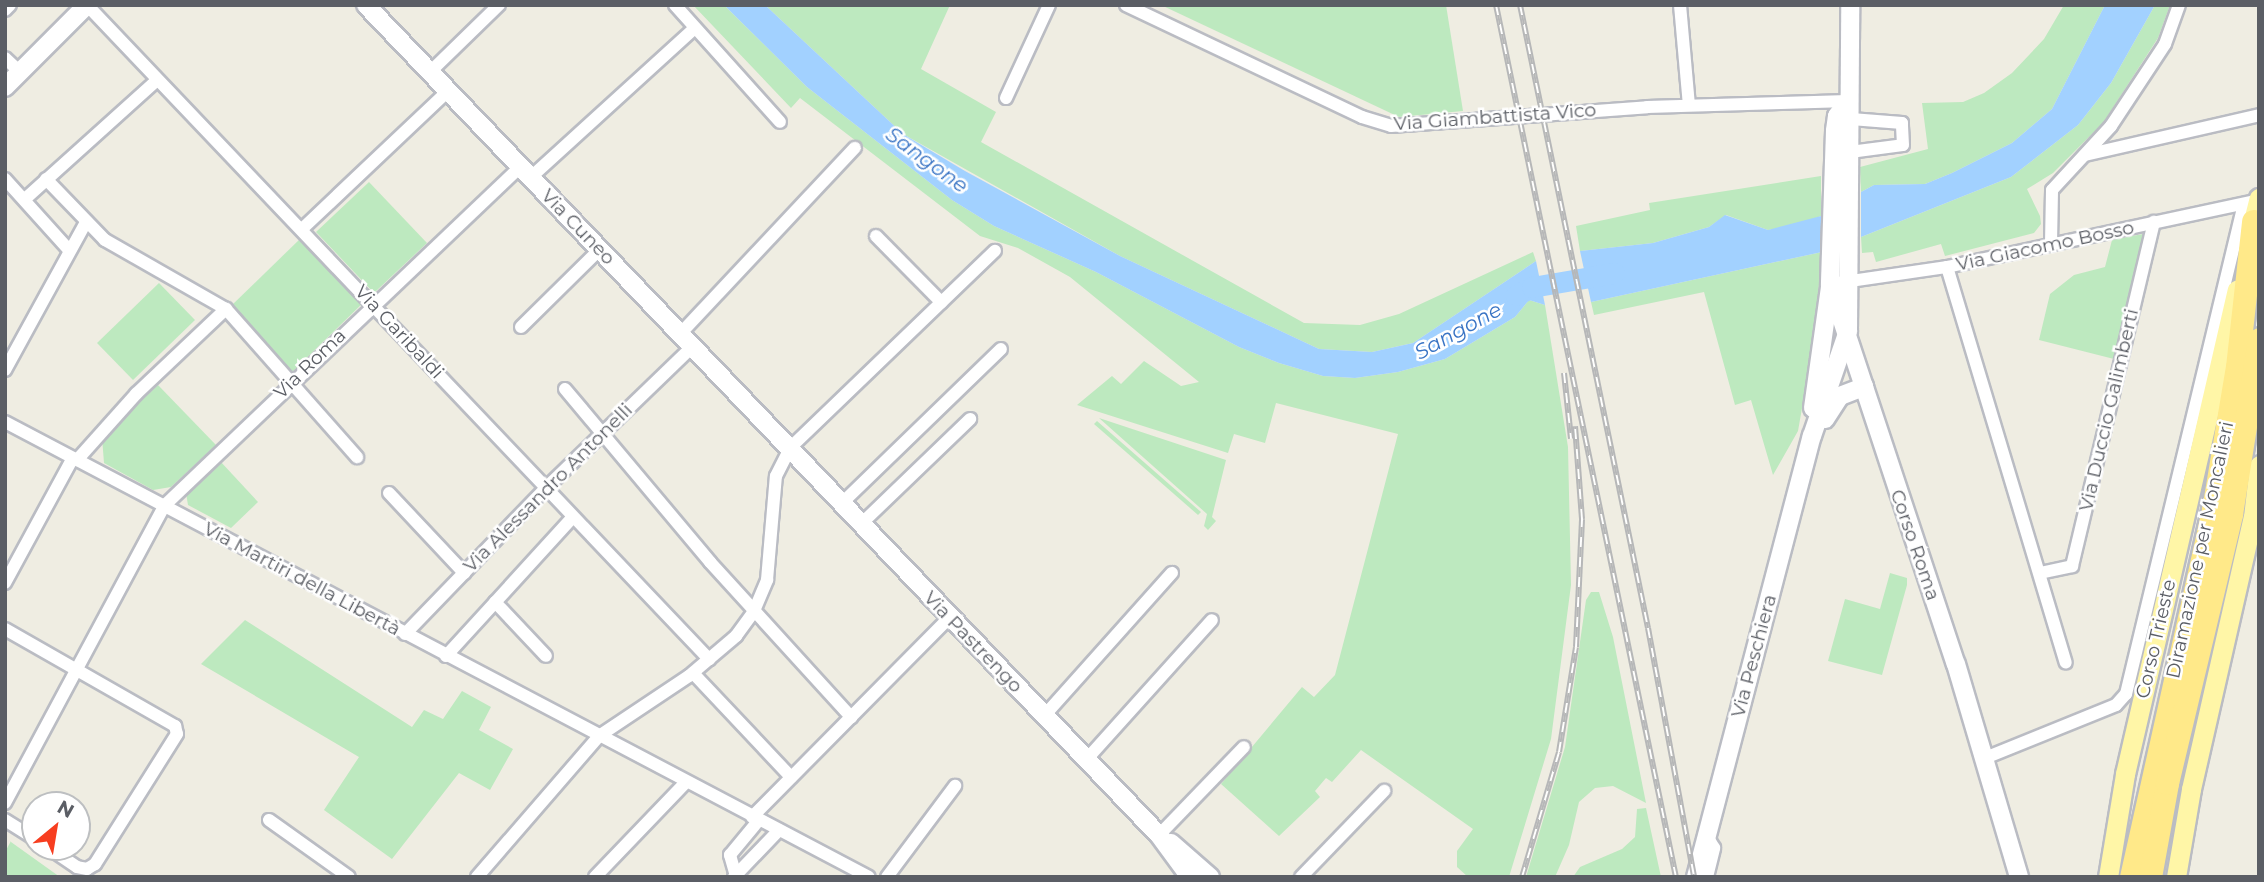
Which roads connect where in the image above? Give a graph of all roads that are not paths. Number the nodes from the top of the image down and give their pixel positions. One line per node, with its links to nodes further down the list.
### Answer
1 (10, 5): 11 (street)
2 (87, 5): 14 (street); 16 (street, Via Garibaldi)
3 (366, 5): 15 (street, Via Cuneo)
4 (499, 5): 15 (street)
5 (675, 5): 12 (street)
6 (1049, 5): 19 (street)
7 (1126, 5): 20 (street, Via Giambattista Vico)
8 (1680, 5): 20 (street)
9 (1850, 5): 21 (street)
10 (2179, 5): 26 (street)
11 (5, 10)
12 (695, 28): 23 (street); 27 (street, Via Roma)
13 (5, 58): 14 (street)
14 (20, 72): 17 (street)
15 (430, 72): 18 (street, Via Cuneo)
16 (157, 80): 29 (street); 34 (street, Via Garibaldi)
17 (5, 87)
18 (447, 91): 27 (street, Via Cuneo); 34 (street)
19 (1006, 98)
20 (1689, 105): 21 (street, Via Giambattista Vico)
21 (1849, 110): 25 (street); 25 (street, Via Giambattista Vico); 37 (street)
22 (2259, 115): 26 (street)
23 (780, 122)
24 (855, 148): 48 (street, Via Alessandro Antonelli)
25 (1850, 152): 37 (street)
26 (2085, 155): 36 (street)
27 (525, 173): 38 (street, Via Cuneo); 44 (street, Via Roma)
28 (5, 179): 30 (street)
29 (47, 179): 30 (street); 32 (street)
30 (25, 199): 39 (street)
31 (2254, 206): 33 (street, Via Giacomo Bosso); 89 (street); 92 (highway, Diramazione per Moncalieri); 117 (main road, Corso Trieste)
32 (86, 222): 39 (street); 45 (street)
33 (2154, 222): 36 (street, Via Giacomo Bosso); 71 (street, Via Duccio Galimberti)
34 (303, 229): 44 (street, Via Garibaldi)
35 (876, 236): 43 (street)
36 (2051, 243): 41 (street, Via Giacomo Bosso)
37 (1837, 248): 42 (street, Corso Roma)
38 (600, 249): 46 (street); 48 (street, Via Cuneo)
39 (69, 250): 51 (street)
40 (995, 251): 43 (street)
41 (1947, 267): 42 (street, Via Giacomo Bosso); 71 (street)
42 (1840, 284): 47 (street, Corso Roma); 58 (street, Via Peschiera)
43 (941, 302): 59 (street)
44 (373, 304): 52 (street, Via Roma); 63 (street, Via Garibaldi)
45 (226, 309): 52 (street); 61 (street)
46 (521, 327)
47 (1848, 331): 53 (street, Corso Roma); 58 (street, Via Peschiera)
48 (687, 339): 57 (street, Via Alessandro Antonelli); 59 (street, Via Cuneo)
49 (2259, 340): 92 (highway, Diramazione per Moncalieri)
50 (1001, 349): 65 (street)
51 (5, 370)
52 (290, 384): 60 (street); 66 (street, Via Roma)
53 (1864, 387): 58 (street, Via Peschiera); 89 (street, Corso Roma)
54 (565, 389): 57 (street)
55 (970, 419): 68 (street)
56 (5, 422): 61 (street, Via Martiri della Libertà)
57 (603, 431): 63 (street, Via Alessandro Antonelli); 74 (street)
58 (1812, 436): 103 (street, Via Peschiera)
59 (791, 447): 65 (street, Via Pastrengo); 74 (street)
60 (357, 457)
61 (75, 459): 66 (street, Via Martiri della Libertà); 72 (street)
62 (2259, 465): 120 (main road)
63 (546, 488): 67 (street, Via Garibaldi); 69 (street, Via Alessandro Antonelli)
64 (389, 494): 69 (street)
65 (840, 505): 68 (street, Via Pastrengo)
66 (164, 506): 78 (street, Via Martiri della Libertà); 83 (street, Via Roma)
67 (573, 517): 73 (street); 81 (street, Via Garibaldi)
68 (860, 525): 75 (street, Via Pastrengo)
69 (464, 573): 78 (street, Via Alessandro Antonelli)
70 (1172, 573): 85 (street)
71 (2040, 573): 82 (street)
72 (5, 583)
73 (495, 602): 79 (street); 80 (street)
74 (754, 611): 81 (street); 86 (street)
75 (949, 618): 85 (street, Via Pastrengo); 86 (street)
76 (1212, 620): 90 (street)
77 (5, 629): 83 (street)
78 (405, 634): 79 (street, Via Martiri della Libertà)
79 (446, 656): 87 (street, Via Martiri della Libertà)
80 (545, 656)
81 (709, 659): 84 (street)
82 (2066, 663)
83 (78, 669): 96 (street, Via Roma); 104 (street)
84 (693, 673): 87 (street); 91 (street)
85 (1044, 716): 90 (street, Via Pastrengo)
86 (851, 717): 91 (street)
87 (599, 736): 93 (street, Via Martiri della Libertà); 107 (street)
88 (1244, 747): 102 (street)
89 (1985, 758): 116 (street, Corso Roma)
90 (1086, 760): 102 (street, Via Pastrengo)
91 (791, 777): 97 (street)
92 (2158, 781): 118 (highway, Diramazione per Moncalieri); 119 (highway, Diramazione per Moncalieri)
93 (686, 782): 97 (street, Via Martiri della Libertà); 108 (street)
94 (956, 786): 110 (street)
95 (1384, 791): 113 (street)
96 (5, 803)
97 (755, 818): 101 (street, Via Martiri della Libertà); 105 (street)
98 (5, 820): 100 (street)
99 (269, 820): 106 (street)
100 (21, 830)
101 (779, 831): 105 (street); 109 (street, Via Martiri della Libertà)
102 (1159, 835): 111 (street, Via Pastrengo); 112 (street)
103 (1707, 836): 114 (street, Via Peschiera); 115 (street)
104 (68, 861)
105 (735, 876)
106 (349, 877)
107 (478, 877)
108 (595, 877)
109 (869, 877)
110 (887, 877)
111 (1190, 877)
112 (1210, 877)
113 (1301, 877)
114 (1696, 877)
115 (1707, 877)
116 (2020, 877)
117 (2108, 877)
118 (2131, 877)
119 (2150, 877)
120 (2176, 877)

